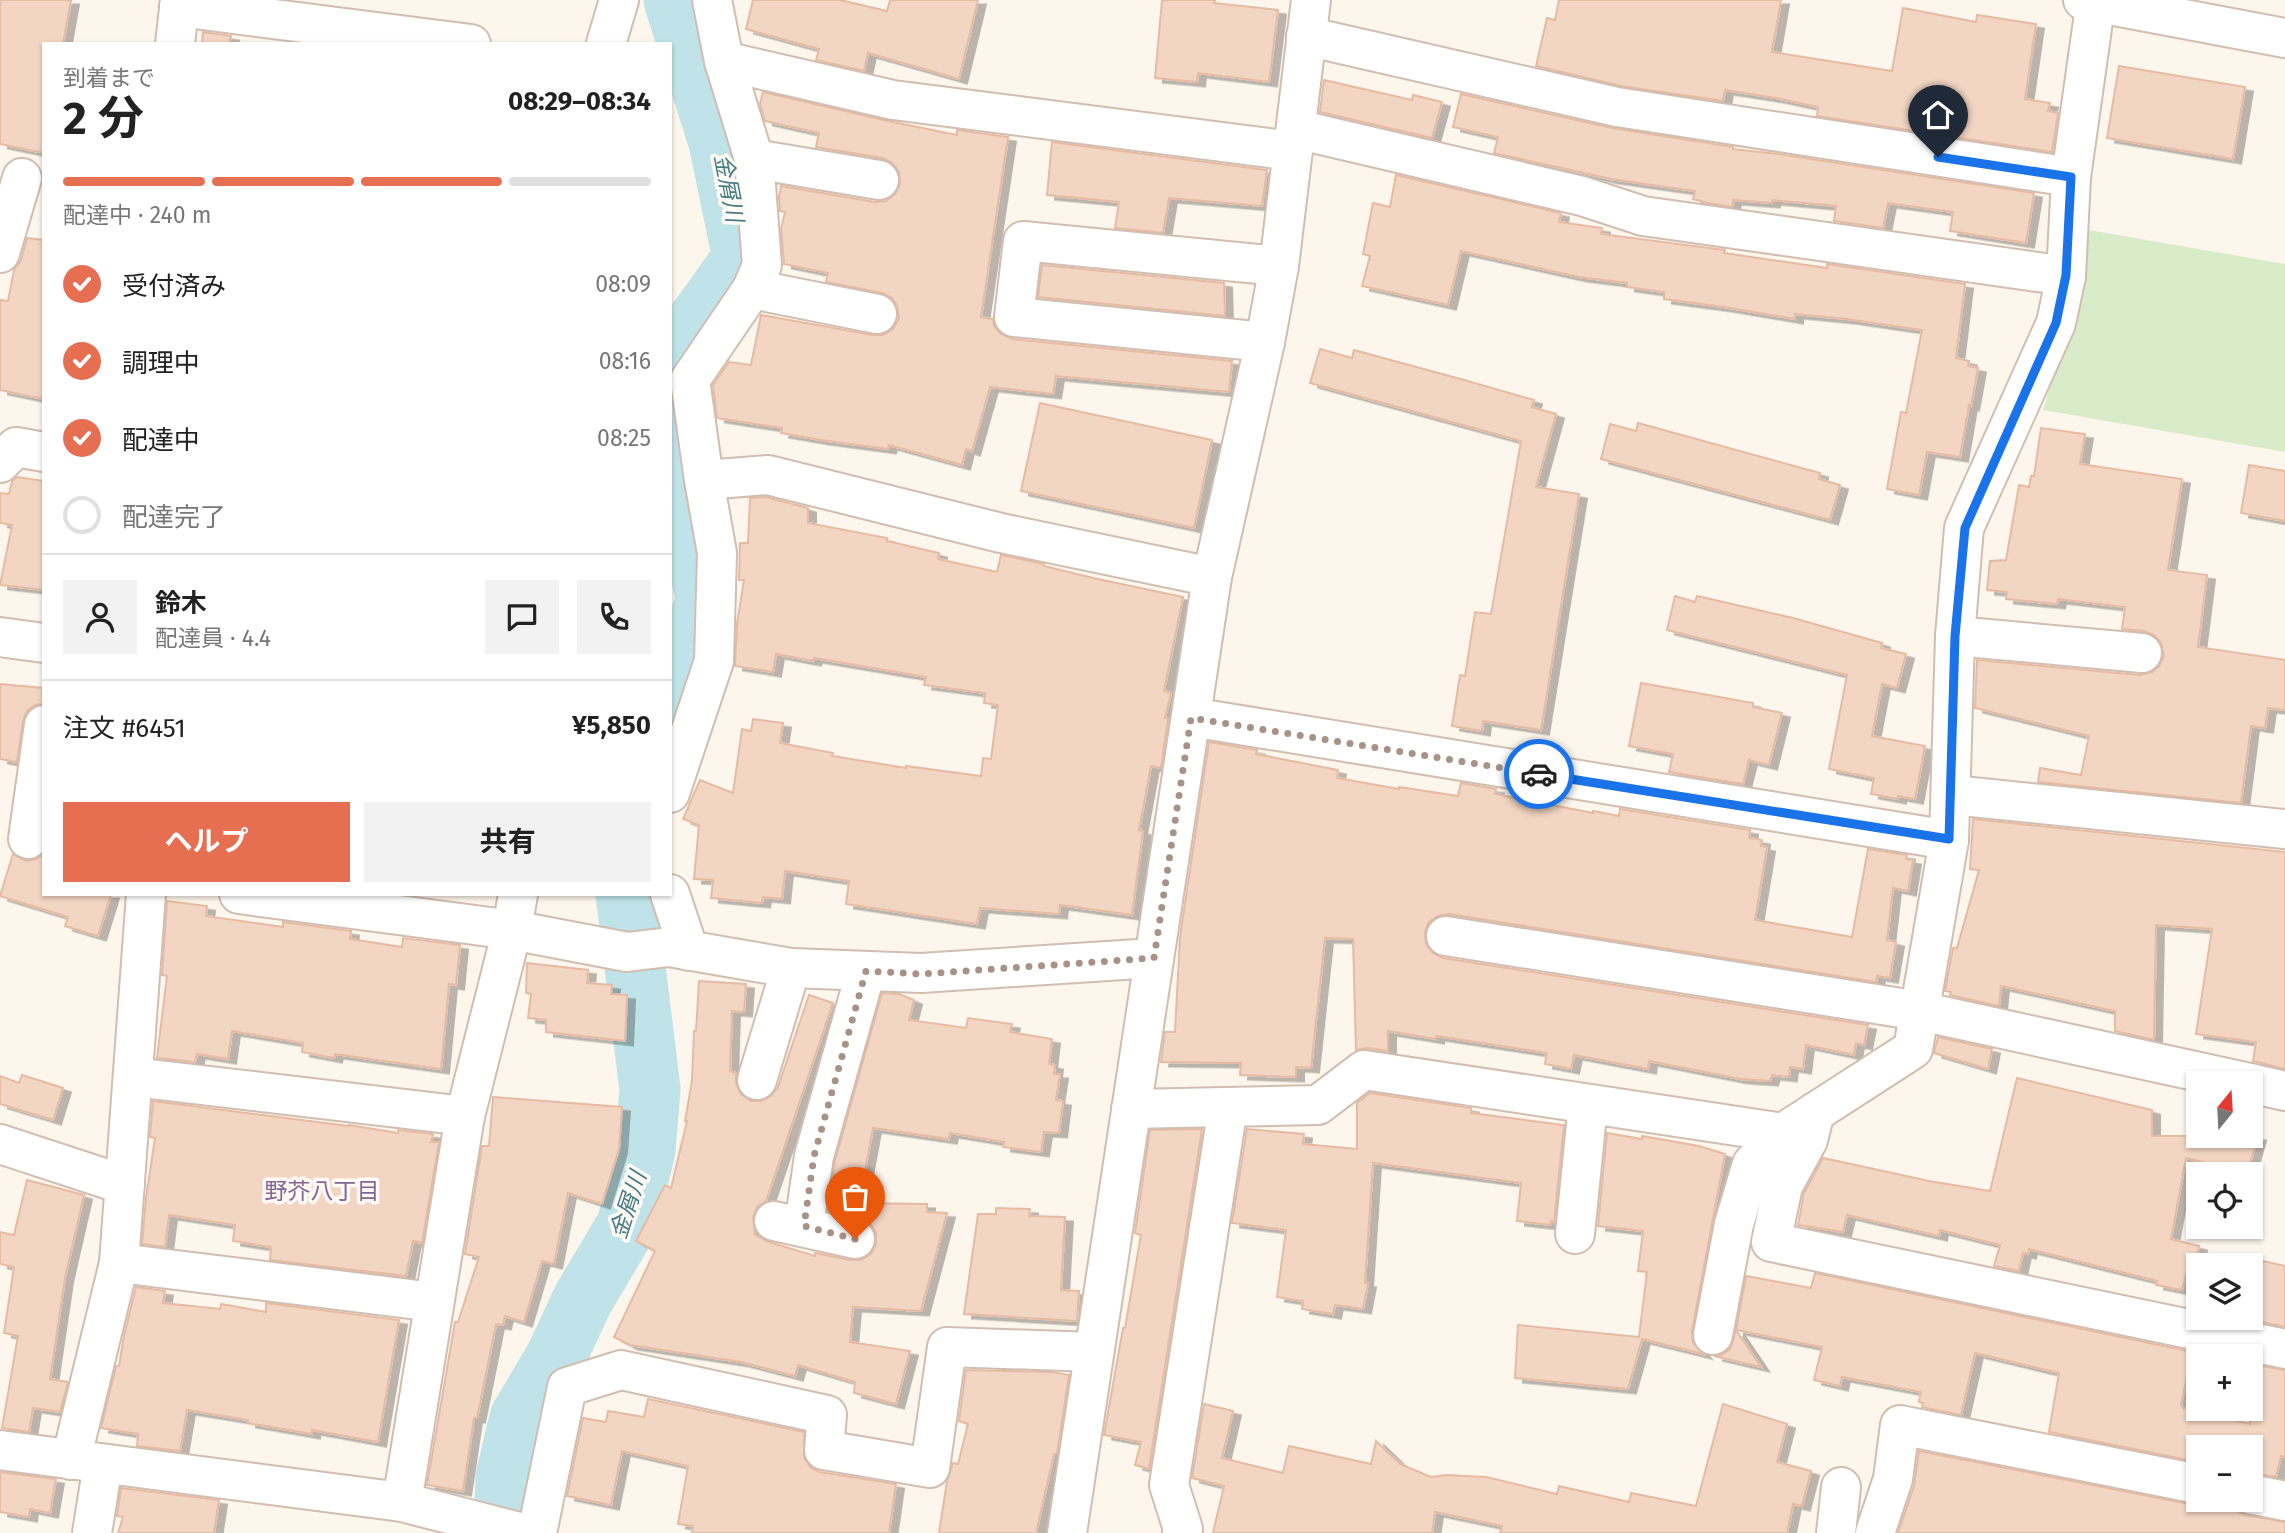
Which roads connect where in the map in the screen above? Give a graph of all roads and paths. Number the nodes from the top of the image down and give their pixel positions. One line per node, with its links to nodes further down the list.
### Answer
1 (619, 0): 9 (street)
2 (712, 0): 10 (street)
3 (2091, 1): 6 (street); 13 (street)
4 (180, 3): 7 (street); 8 (street)
5 (1309, 18): 11 (street); 13 (street)
6 (2285, 38)
7 (175, 42)
8 (457, 42)
9 (607, 42)
10 (724, 61): 11 (street); 12 (street)
11 (1295, 140): 17 (street); 18 (street)
12 (754, 159): 15 (street); 19 (street)
13 (2071, 177): 18 (street)
14 (22, 178): 16 (street)
15 (879, 180)
16 (0, 253)
17 (1279, 266): 21 (street); 21 (street)
18 (2066, 275): 26 (street)
19 (752, 289): 20 (street); 24 (street)
20 (877, 314)
21 (1265, 342): 25 (street)
22 (42, 452): 23 (street)
23 (0, 463)
24 (704, 480): 25 (street); 32 (street)
25 (1212, 577): 30 (street)
26 (1955, 636): 29 (street); 33 (street)
27 (0, 637): 28 (street)
28 (42, 643)
29 (2142, 653)
30 (1191, 718): 35 (street); 43 (street)
31 (42, 737): 36 (street)
32 (672, 787)
33 (1952, 795): 34 (street); 35 (street)
34 (2285, 829)
35 (1949, 839): 46 (street)
36 (24, 841)
37 (146, 896): 48 (street)
38 (270, 896): 40 (street)
39 (670, 896): 42 (street)
40 (515, 912): 42 (street); 56 (street)
41 (1446, 936): 46 (street)
42 (679, 949): 44 (street)
43 (1154, 958): 45 (street); 54 (street)
44 (791, 968): 45 (street); 49 (street)
45 (866, 971): 61 (street)
46 (1920, 1011): 47 (street); 55 (street)
47 (2195, 1071)
48 (133, 1077): 56 (street); 59 (street)
49 (757, 1080)
50 (2263, 1086): 51 (street)
51 (2285, 1091)
52 (1588, 1104): 53 (street); 57 (street); 60 (street)
53 (1228, 1107): 54 (street); 78 (street)
54 (1131, 1110): 66 (street)
55 (1815, 1112): 57 (street); 65 (street)
56 (465, 1116): 63 (street)
57 (1783, 1133): 64 (street)
58 (0, 1144): 59 (street)
59 (125, 1185): 62 (street)
60 (1575, 1234)
61 (855, 1239)
62 (119, 1263): 63 (street); 68 (street)
63 (434, 1302): 73 (street)
64 (1713, 1335)
65 (2285, 1349)
66 (1094, 1352): 76 (street); 77 (street)
67 (0, 1450): 68 (street)
68 (87, 1462): 73 (street); 74 (street)
69 (2186, 1481): 80 (street)
70 (1841, 1488): 79 (street)
71 (2263, 1497): 72 (street)
72 (2285, 1501)
73 (402, 1503): 75 (street)
74 (92, 1533)
75 (523, 1533)
76 (537, 1533)
77 (1067, 1533)
78 (1182, 1533)
79 (1836, 1533)
80 (1874, 1533)

